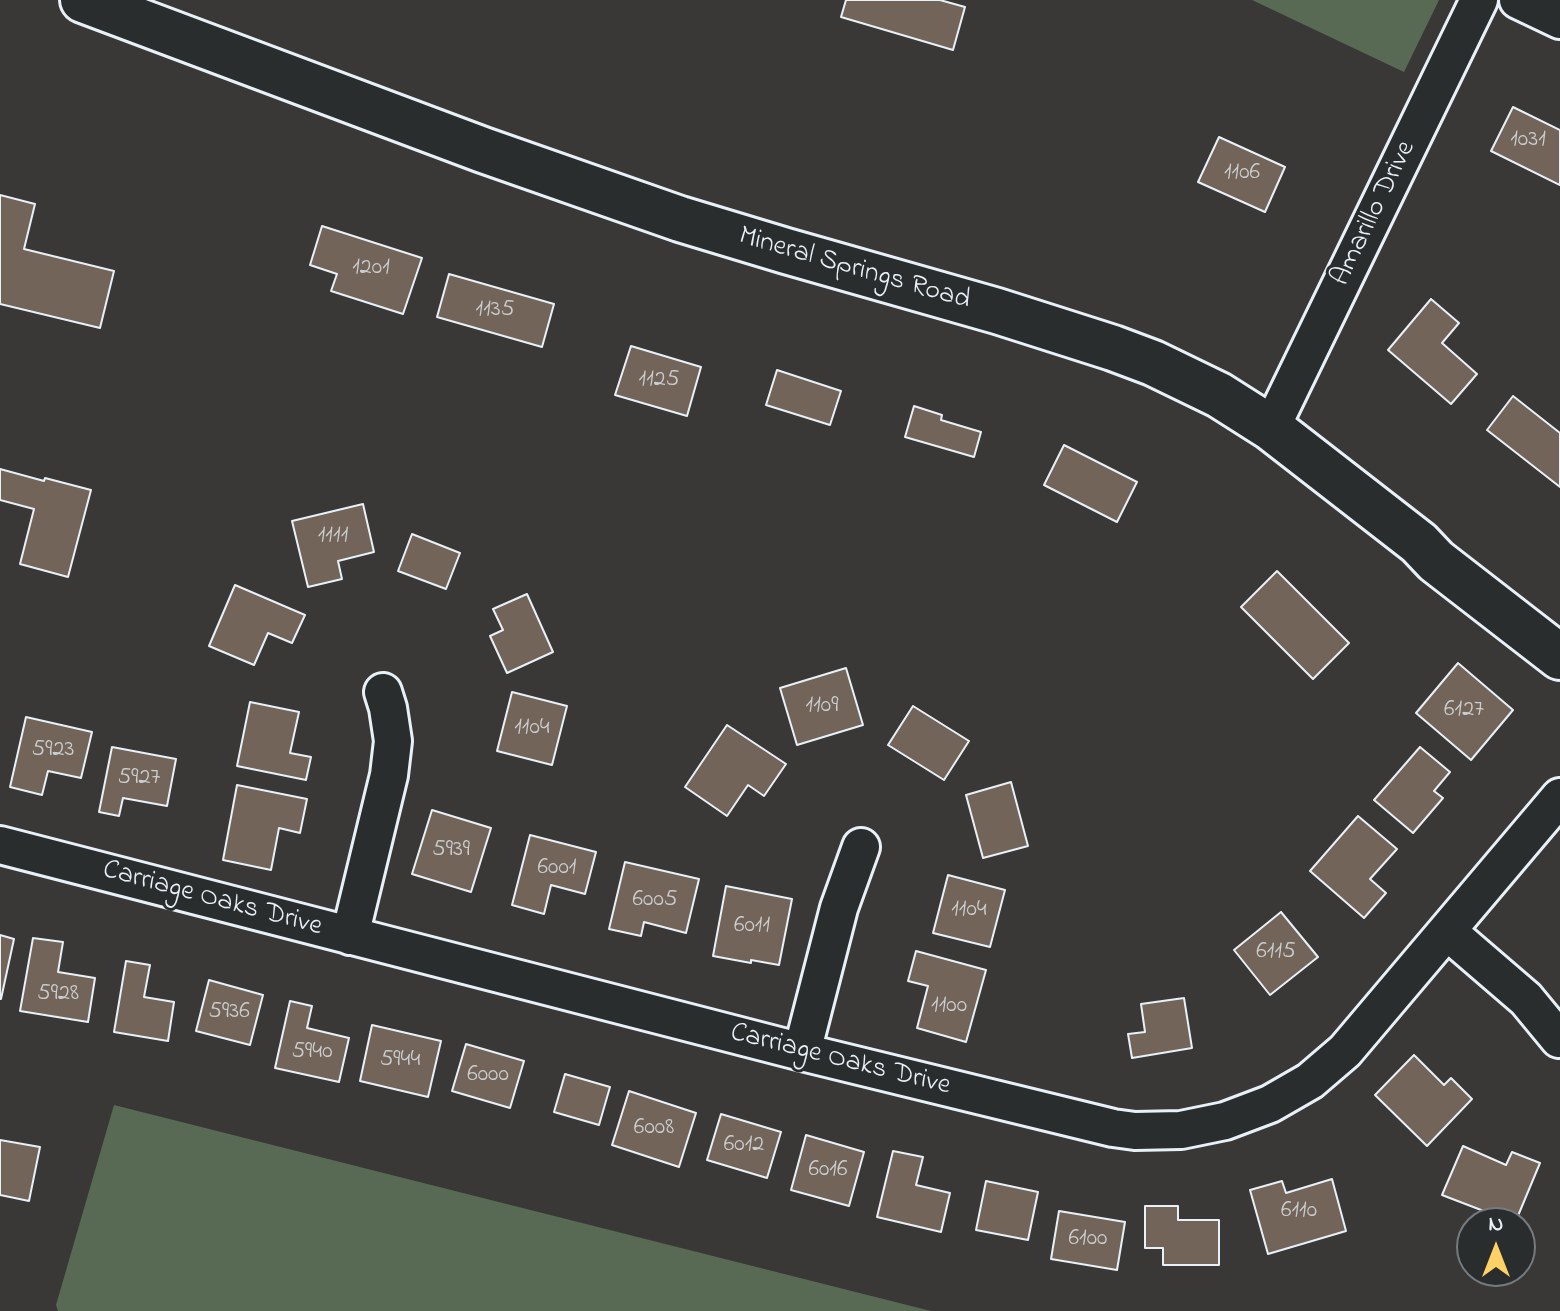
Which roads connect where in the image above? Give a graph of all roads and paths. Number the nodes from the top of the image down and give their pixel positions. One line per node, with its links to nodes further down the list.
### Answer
1 (83, 0): 5 (street, Mineral Springs Road)
2 (1479, 0): 5 (street, Amarillo Drive)
3 (1518, 0): 4 (street)
4 (1560, 20)
5 (1271, 428): 6 (street, Mineral Springs Road)
6 (1560, 657)
7 (383, 692): 12 (street)
8 (1560, 797): 11 (street, Carriage Oaks Drive)
9 (0, 845): 12 (street, Carriage Oaks Drive)
10 (861, 847): 14 (street)
11 (1447, 931): 13 (street); 14 (street, Carriage Oaks Drive)
12 (350, 936): 14 (street, Carriage Oaks Drive)
13 (1559, 1039)
14 (802, 1052)

